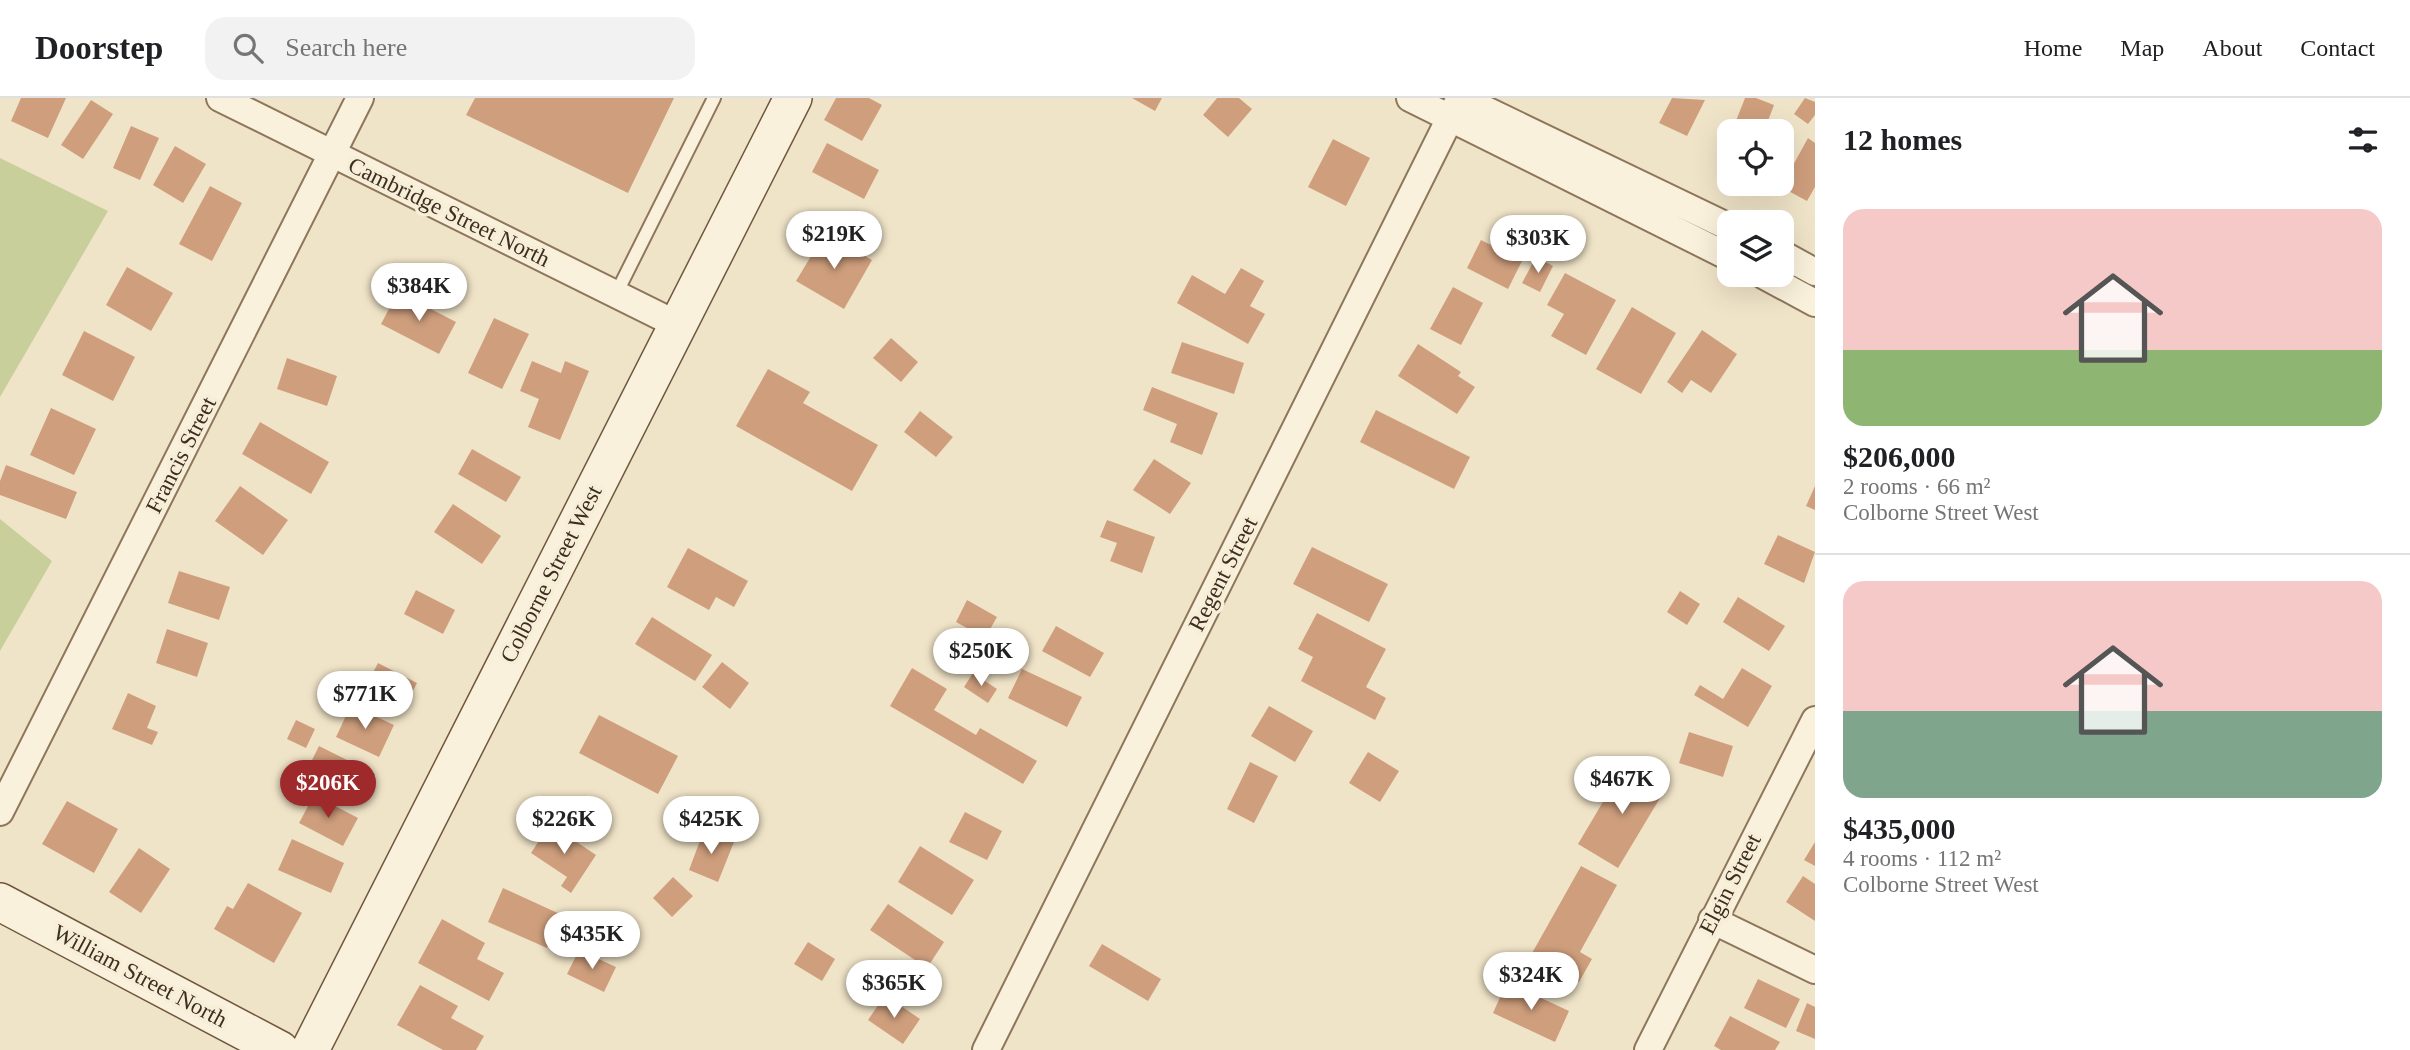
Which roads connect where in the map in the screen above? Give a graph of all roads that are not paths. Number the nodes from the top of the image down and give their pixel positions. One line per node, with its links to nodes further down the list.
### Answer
1 (220, 98): 7 (street, Cambridge Street North)
2 (360, 98): 7 (street, Francis Street)
3 (714, 98): 13 (lane)
4 (793, 98): 15 (main road, Colborne Street West)
5 (1410, 98): 6 (street)
6 (1457, 105): 8 (street); 9 (street); 23 (street, Regent Street)
7 (333, 155): 13 (street, Cambridge Street North); 17 (street, Francis Street)
8 (1717, 223)
9 (1717, 250)
10 (1794, 261): 11 (street)
11 (1815, 272)
12 (1785, 287): 14 (street)
13 (616, 294): 15 (street, Cambridge Street North)
14 (1815, 303)
15 (678, 325): 22 (main road, Colborne Street West)
16 (1815, 720): 19 (street, Elgin Street)
17 (0, 812)
18 (0, 902): 21 (main road, William Street North)
19 (1712, 920): 20 (street); 24 (street, Elgin Street)
20 (1815, 970)
21 (280, 1050)
22 (310, 1050)
23 (986, 1050)
24 (1648, 1050)

